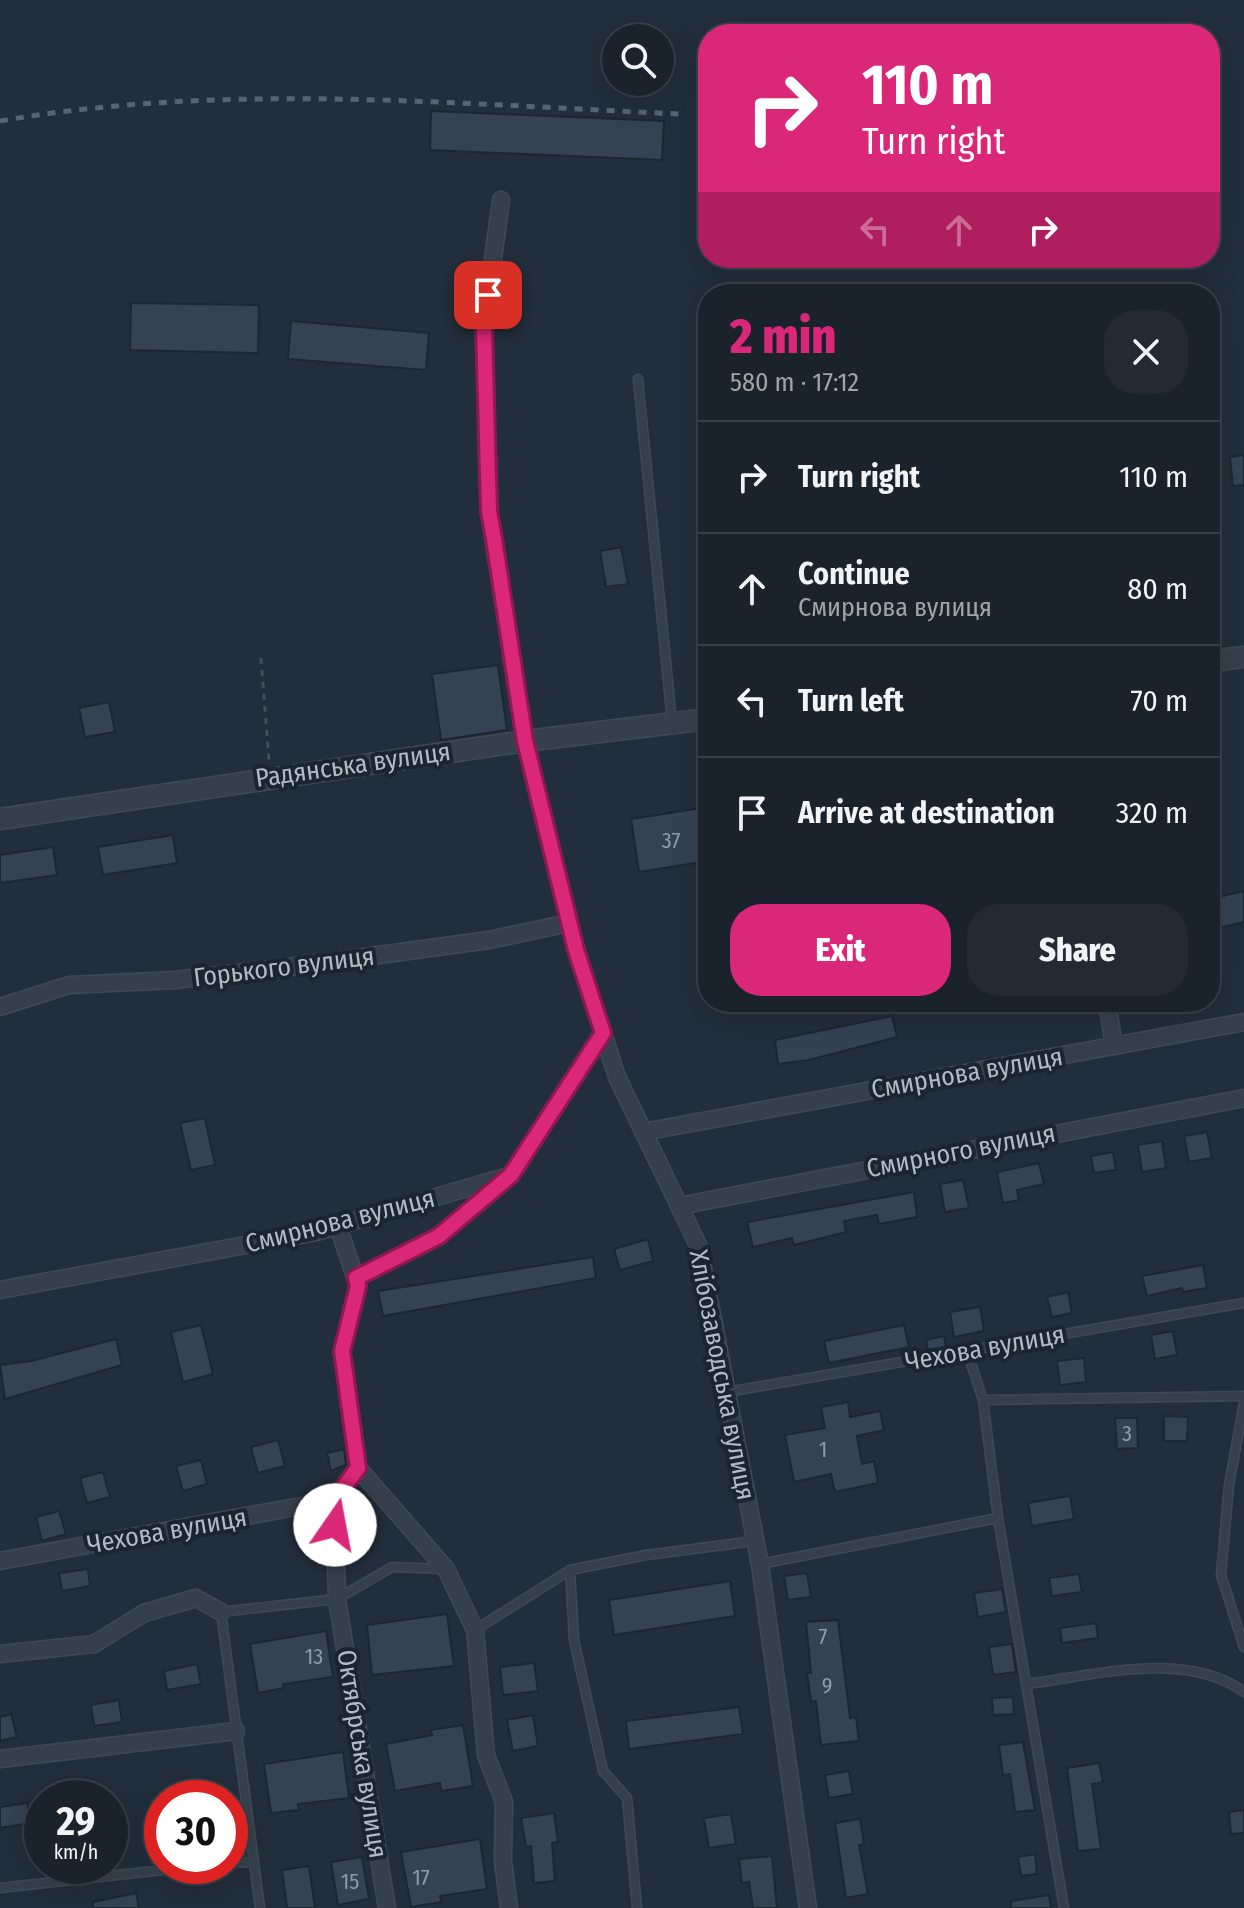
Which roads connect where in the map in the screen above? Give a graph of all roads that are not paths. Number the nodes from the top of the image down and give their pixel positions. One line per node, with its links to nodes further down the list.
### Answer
1 (501, 200): 7 (street, Хлібозаводська вулиця)
2 (638, 379): 6 (lane)
3 (1244, 657): 4 (street)
4 (1220, 660)
5 (698, 720): 6 (street, Радянська вулиця)
6 (673, 723): 7 (street, Радянська вулиця)
7 (525, 741): 8 (street, Радянська вулиця); 9 (street, Хлібозаводська вулиця)
8 (0, 819)
9 (569, 923): 10 (street, Горького вулиця); 13 (street, Хлібозаводська вулиця)
10 (0, 1007)
11 (1109, 1012): 14 (street)
12 (1244, 1022): 14 (street, Смирнова вулиця)
13 (603, 1033): 16 (street, Хлібозаводська вулиця); 17 (street)
14 (1114, 1046): 16 (street, Смирнова вулиця)
15 (1244, 1098): 18 (street, Смирного вулиця)
16 (643, 1132): 18 (street, Хлібозаводська вулиця)
17 (511, 1175): 19 (street, Смирнова вулиця); 20 (street)
18 (679, 1206): 24 (street, Хлібозаводська вулиця)
19 (338, 1226): 20 (street); 21 (street, Смирнова вулиця)
20 (356, 1278): 28 (street)
21 (0, 1290)
22 (1244, 1303): 23 (lane, Чехова вулиця)
23 (967, 1351): 24 (lane, Чехова вулиця); 26 (lane)
24 (727, 1392): 31 (street, Хлібозаводська вулиця)
25 (1244, 1396): 26 (lane)
26 (983, 1400): 30 (lane)
27 (1244, 1403): 39 (lane)
28 (358, 1468): 29 (street); 34 (street)
29 (334, 1500): 32 (street, Чехова вулиця); 36 (street, Октябрська вулиця)
30 (998, 1518): 33 (lane); 41 (lane)
31 (755, 1541): 33 (street, Хлібозаводська вулиця); 35 (lane)
32 (0, 1561)
33 (760, 1565): 53 (street, Хлібозаводська вулиця)
34 (446, 1569): 36 (lane); 38 (street)
35 (570, 1570): 38 (lane); 52 (lane)
36 (337, 1599): 37 (lane); 50 (street, Октябрська вулиця)
37 (221, 1612): 40 (street); 43 (lane)
38 (475, 1630): 51 (street)
39 (1244, 1647)
40 (0, 1654)
41 (1026, 1684): 42 (lane); 54 (lane)
42 (1244, 1692)
43 (236, 1731): 44 (street); 46 (lane)
44 (0, 1759)
45 (248, 1862): 46 (lane)
46 (252, 1862): 49 (lane)
47 (144, 1872): 48 (lane)
48 (0, 1888)
49 (260, 1908)
50 (387, 1908)
51 (509, 1908)
52 (637, 1908)
53 (808, 1908)
54 (1064, 1908)

